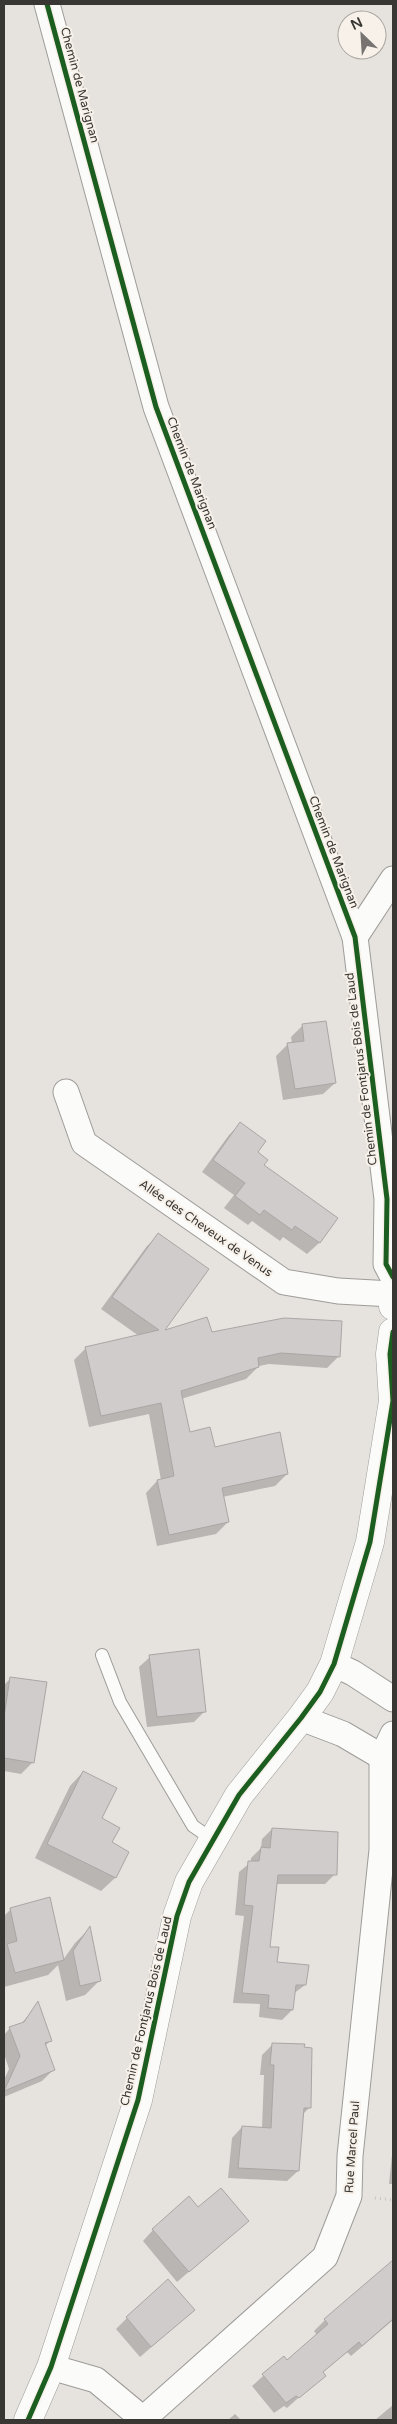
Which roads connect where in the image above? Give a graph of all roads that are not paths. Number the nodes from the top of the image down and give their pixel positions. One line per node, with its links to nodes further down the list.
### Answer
1 (47, 4): 3 (street, Chemin de Marignan)
2 (393, 879): 3 (street)
3 (355, 936): 5 (street, Chemin de Fontjarus Bois de Laud)
4 (66, 1092): 6 (street, Allée des Cheveux de Venus)
5 (390, 1203): 6 (street, Chemin de Fontjarus Bois de Laud)
6 (393, 1291)
7 (393, 1332): 8 (street, Chemin de Fontjarus Bois de Laud)
8 (393, 1401): 10 (street, Chemin de Fontjarus Bois de Laud)
9 (102, 1655): 15 (lane)
10 (334, 1664): 11 (street); 12 (street, Chemin de Fontjarus Bois de Laud)
11 (393, 1699)
12 (301, 1718): 14 (street); 15 (street, Chemin de Fontjarus Bois de Laud)
13 (393, 1734): 14 (street)
14 (382, 1757): 16 (street, Rue Marcel Paul)
15 (212, 1838): 18 (street, Chemin de Fontjarus Bois de Laud)
16 (382, 1850): 17 (street); 20 (street, Rue Marcel Paul)
17 (393, 1872)
18 (51, 2367): 19 (street, Chemin de Fontjarus Bois de Laud); 20 (street)
19 (28, 2420)
20 (143, 2420)

